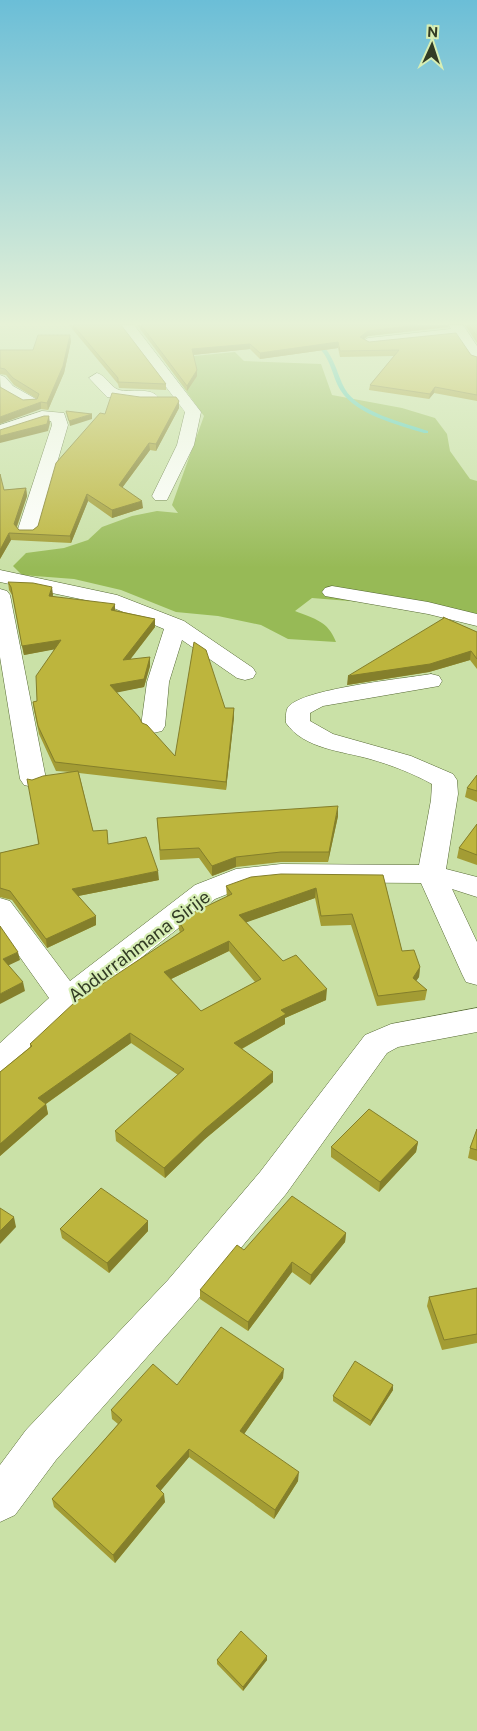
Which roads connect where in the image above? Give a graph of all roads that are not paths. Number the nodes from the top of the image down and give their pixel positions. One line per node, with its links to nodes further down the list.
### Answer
1 (189, 406): 3 (street)
2 (0, 430): 4 (street)
3 (161, 496)
4 (27, 532)
5 (0, 576): 9 (street)
6 (332, 592): 8 (street)
7 (0, 595): 13 (street)
8 (477, 620)
9 (176, 626): 10 (street); 12 (street)
10 (245, 673)
11 (431, 681): 14 (street)
12 (154, 726)
13 (33, 779)
14 (431, 874): 15 (street, Abdurrahmana Sirije); 17 (street); 18 (street, Abdurrahmana Sirije)
15 (477, 887)
16 (0, 908): 18 (street)
17 (477, 974)
18 (67, 1000): 20 (street, Abdurrahmana Sirije)
19 (477, 1020): 21 (street)
20 (0, 1062)
21 (0, 1500)

